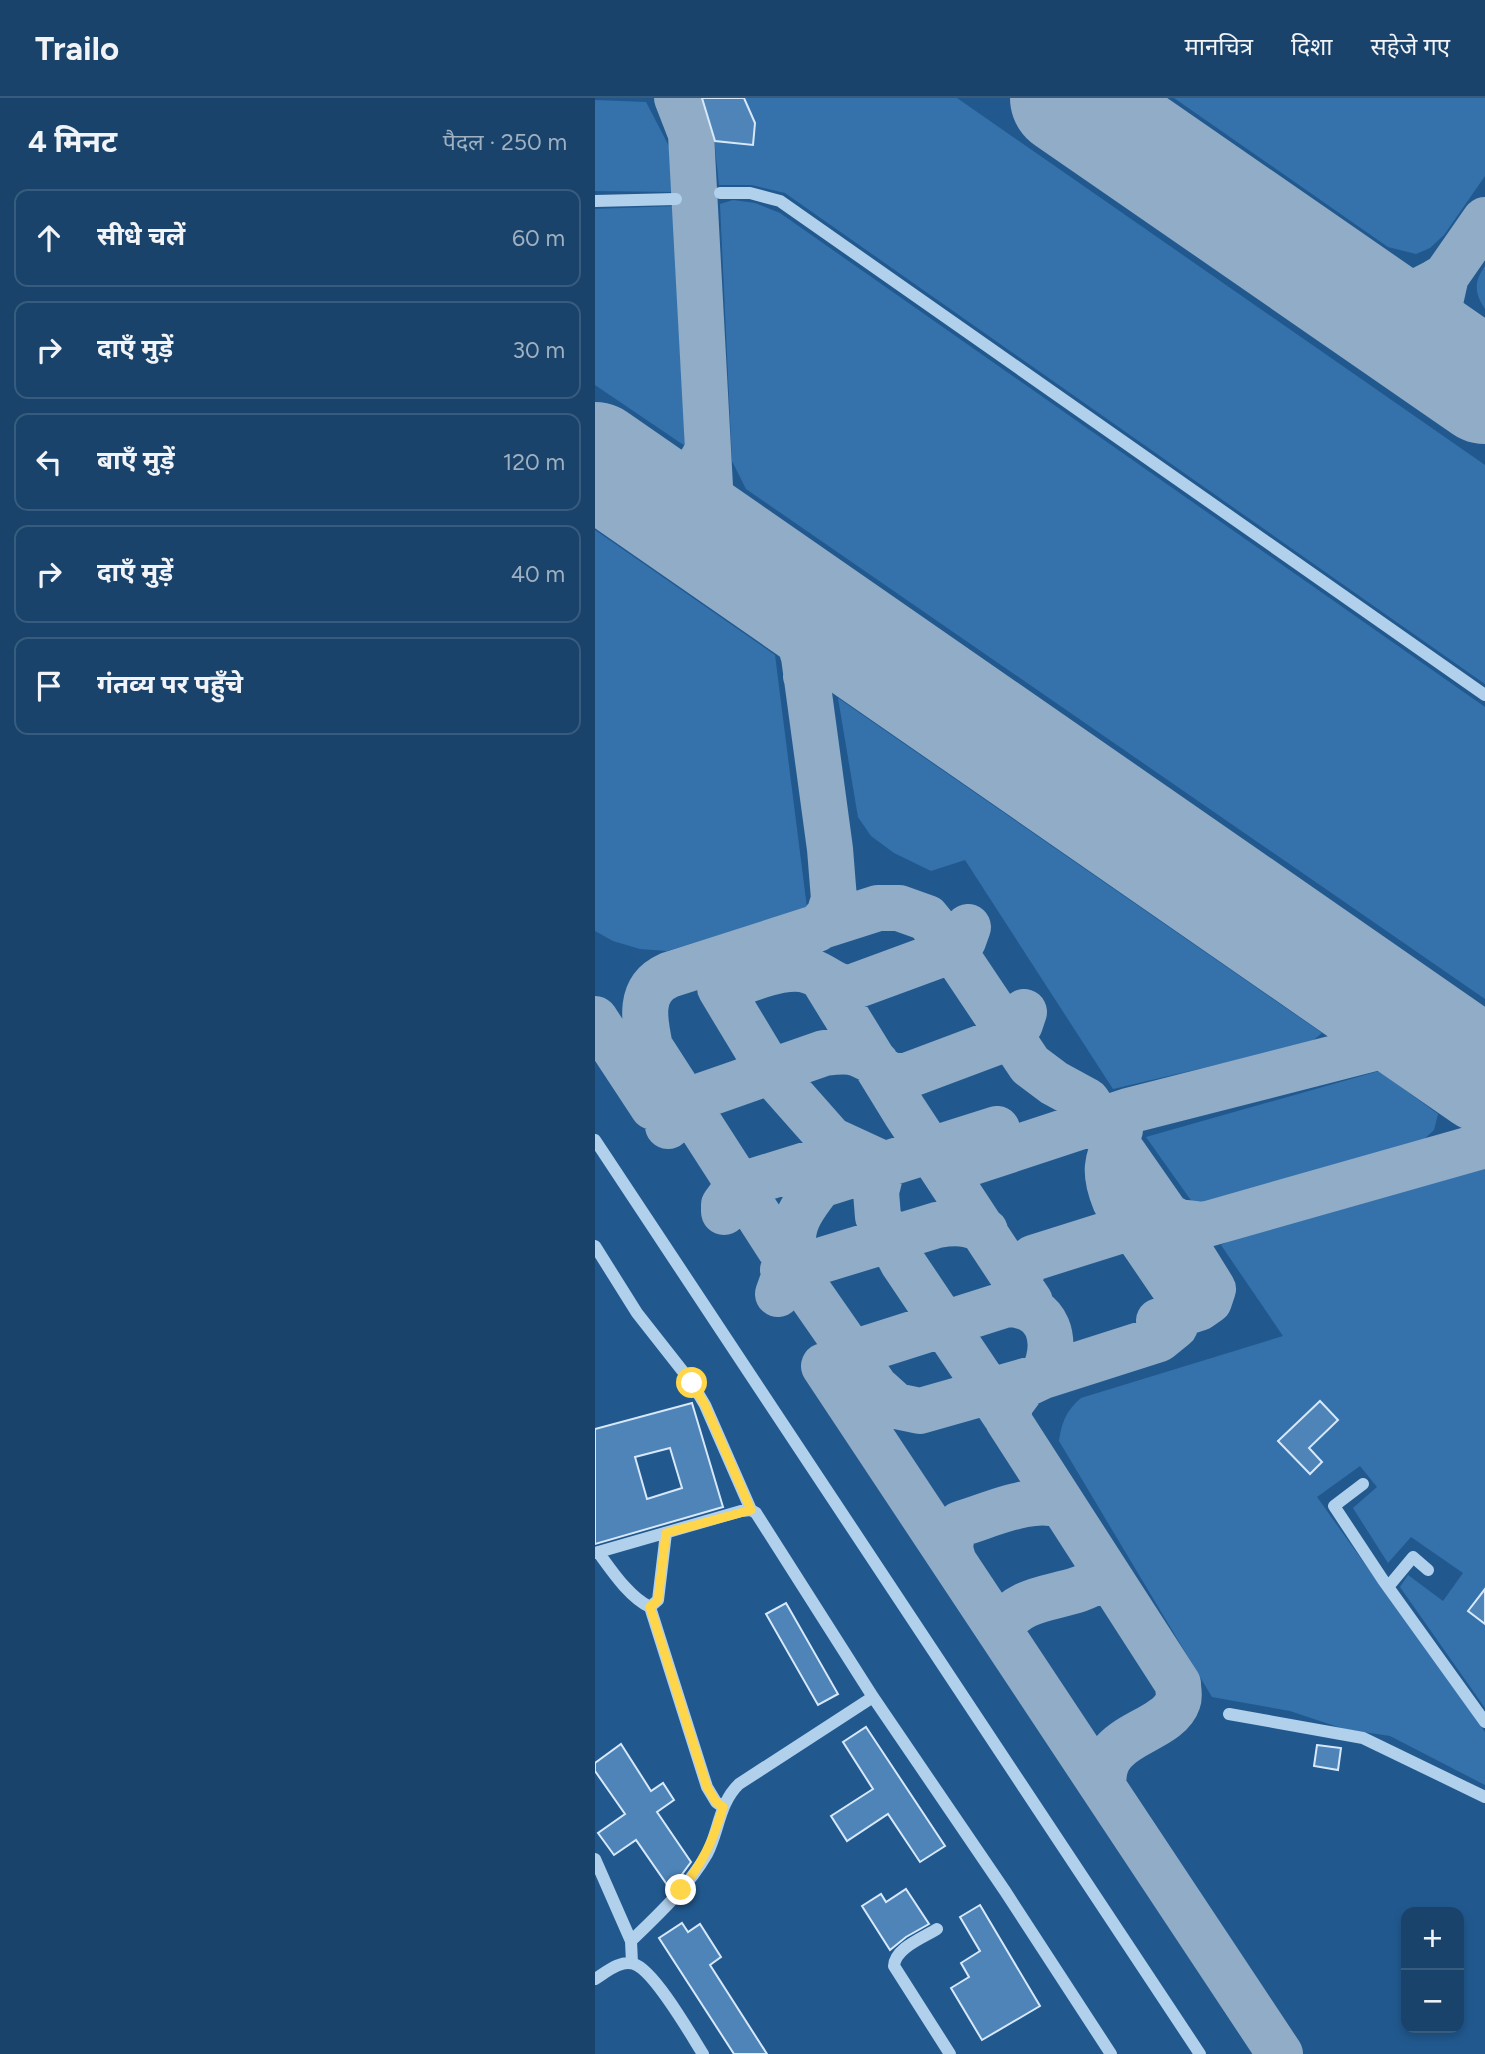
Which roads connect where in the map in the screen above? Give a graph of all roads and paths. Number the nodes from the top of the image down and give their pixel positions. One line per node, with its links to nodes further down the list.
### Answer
1 (720, 193): 4 (lane)
2 (676, 199): 3 (lane)
3 (595, 201)
4 (1485, 695)
5 (595, 1140): 27 (lane)
6 (595, 1246): 8 (lane)
7 (1363, 1484): 12 (lane)
8 (751, 1510): 9 (lane); 14 (lane)
9 (666, 1533): 10 (lane); 13 (lane)
10 (597, 1553): 13 (lane)
11 (1428, 1570): 12 (lane)
12 (1388, 1587): 16 (lane)
13 (650, 1607): 18 (lane)
14 (873, 1697): 18 (lane); 26 (lane)
15 (1229, 1714): 17 (lane)
16 (1485, 1722)
17 (1485, 1797)
18 (723, 1807): 21 (lane)
19 (595, 1859): 21 (lane)
20 (937, 1929): 25 (lane)
21 (631, 1941): 22 (lane)
22 (632, 1963): 23 (lane); 24 (lane)
23 (595, 1979)
24 (703, 2054)
25 (950, 2054)
26 (1111, 2054)
27 (1199, 2054)

